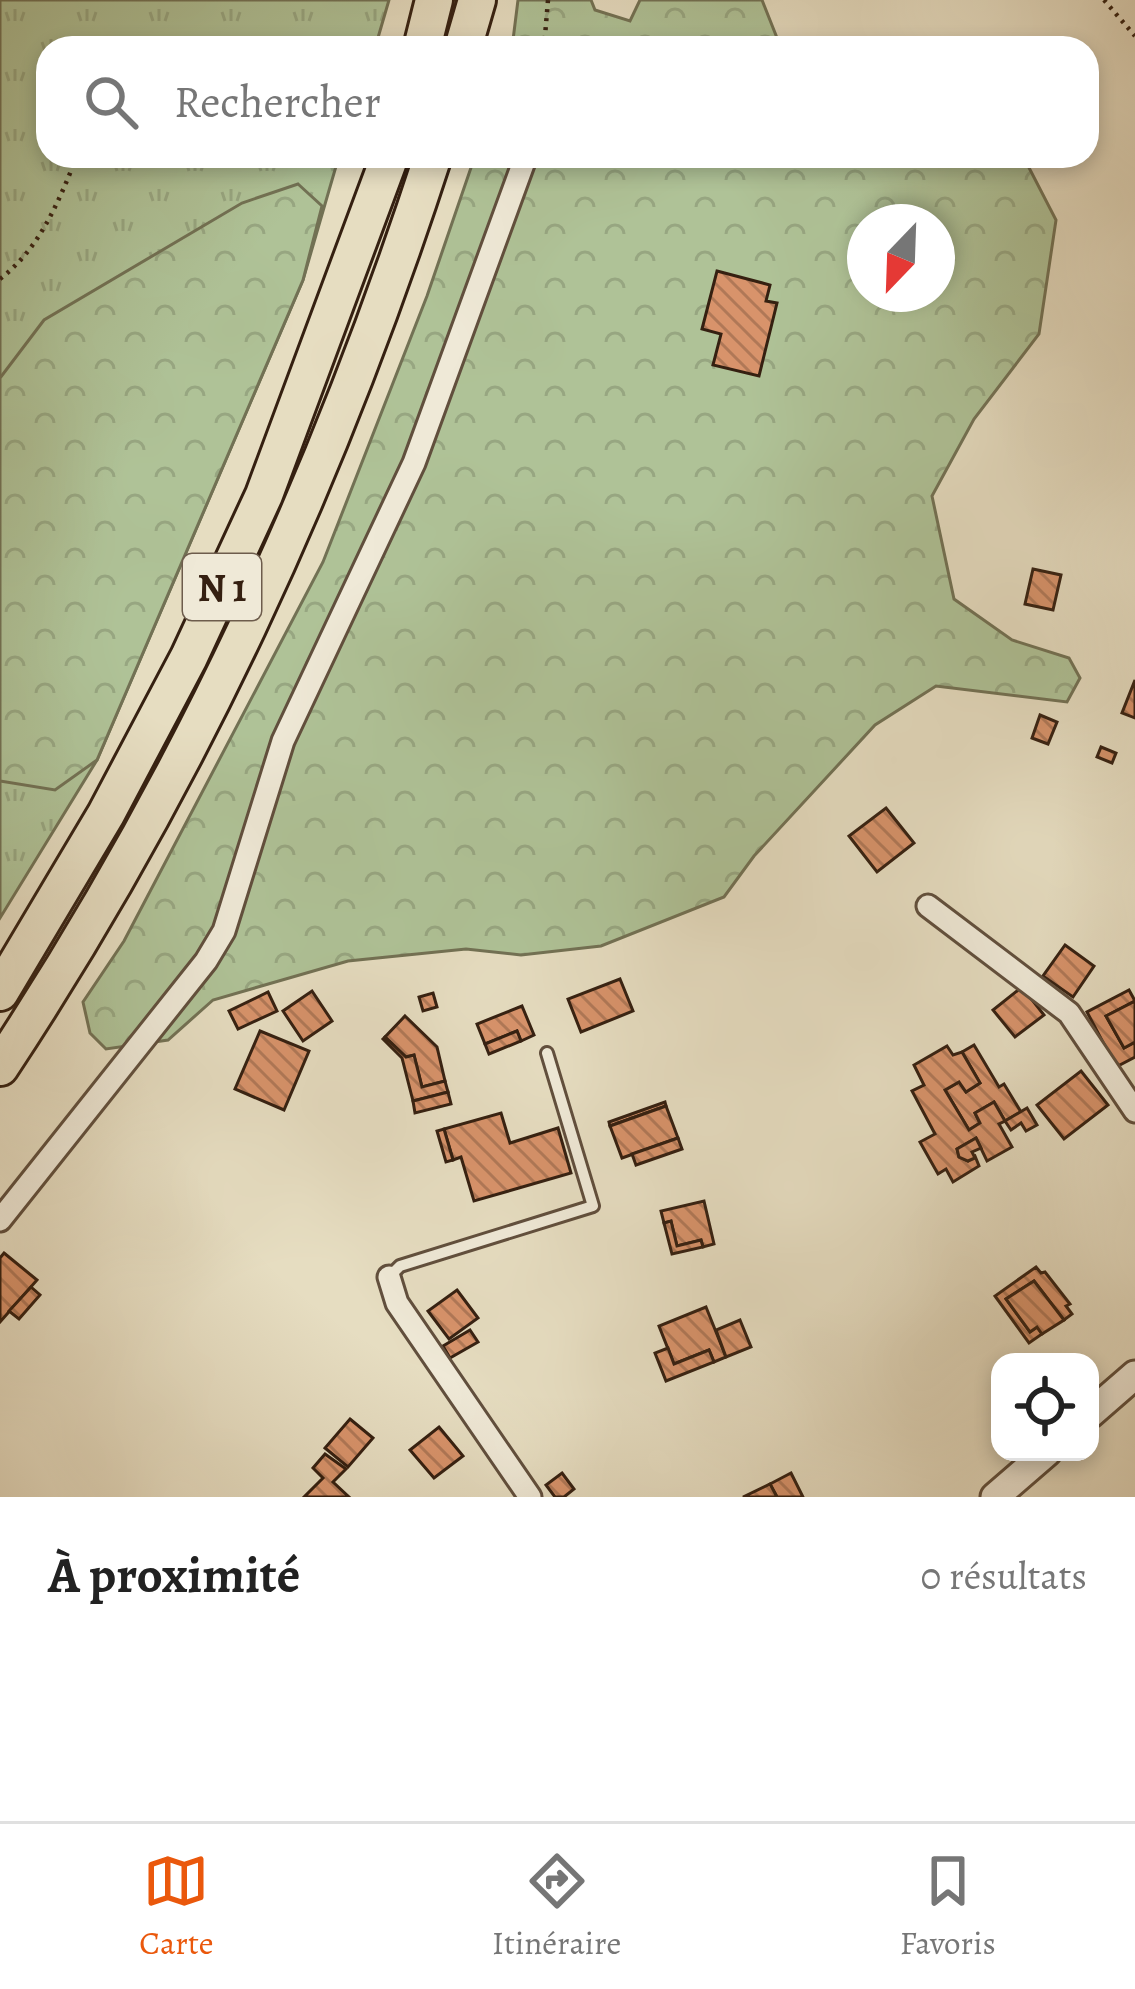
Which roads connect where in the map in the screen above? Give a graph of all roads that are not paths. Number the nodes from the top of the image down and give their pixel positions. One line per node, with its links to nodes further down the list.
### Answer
1 (430, 0): 3 (highway)
2 (477, 0): 4 (highway)
3 (422, 36)
4 (466, 36)
5 (386, 168): 9 (highway, N 1)
6 (429, 168): 11 (highway, N 1)
7 (522, 168): 13 (street)
8 (928, 906): 12 (street)
9 (0, 992)
10 (547, 1053): 14 (lane)
11 (0, 1067)
12 (1135, 1112)
13 (0, 1220)
14 (389, 1277): 18 (street)
15 (1135, 1375): 16 (street)
16 (1099, 1406)
17 (1037, 1461): 19 (street)
18 (530, 1497)
19 (995, 1497)

